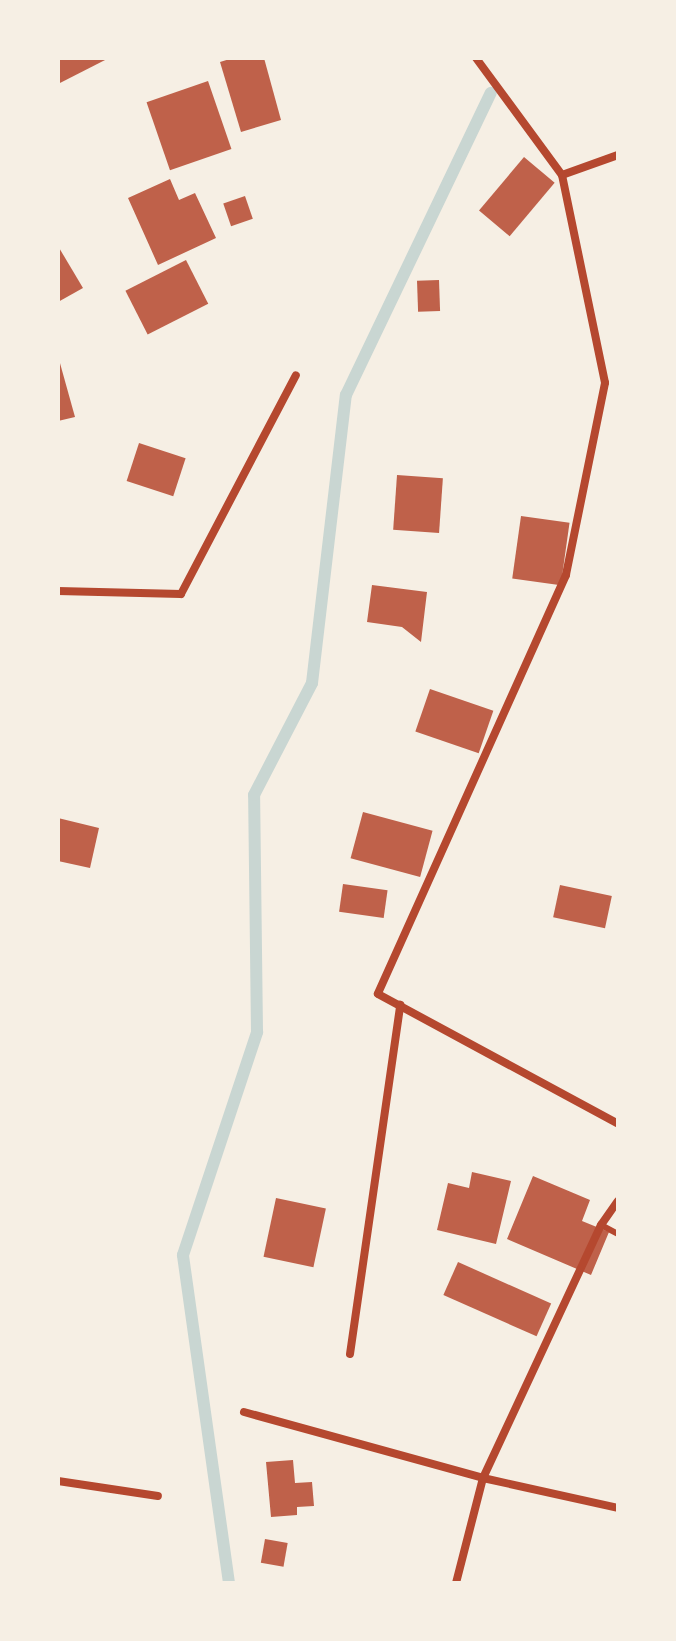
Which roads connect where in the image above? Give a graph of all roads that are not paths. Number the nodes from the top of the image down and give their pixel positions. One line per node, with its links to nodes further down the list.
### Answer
1 (476, 58): 3 (street)
2 (618, 155): 3 (street)
3 (562, 175): 6 (street)
4 (296, 375): 5 (street)
5 (58, 591)
6 (400, 1005): 7 (street); 11 (street)
7 (618, 1124)
8 (618, 1201): 9 (street)
9 (601, 1225): 10 (lane); 13 (street)
10 (618, 1234)
11 (350, 1354)
12 (244, 1412): 13 (street)
13 (483, 1478): 16 (street); 17 (street)
14 (58, 1481): 15 (street)
15 (158, 1496)
16 (618, 1508)
17 (456, 1583)

